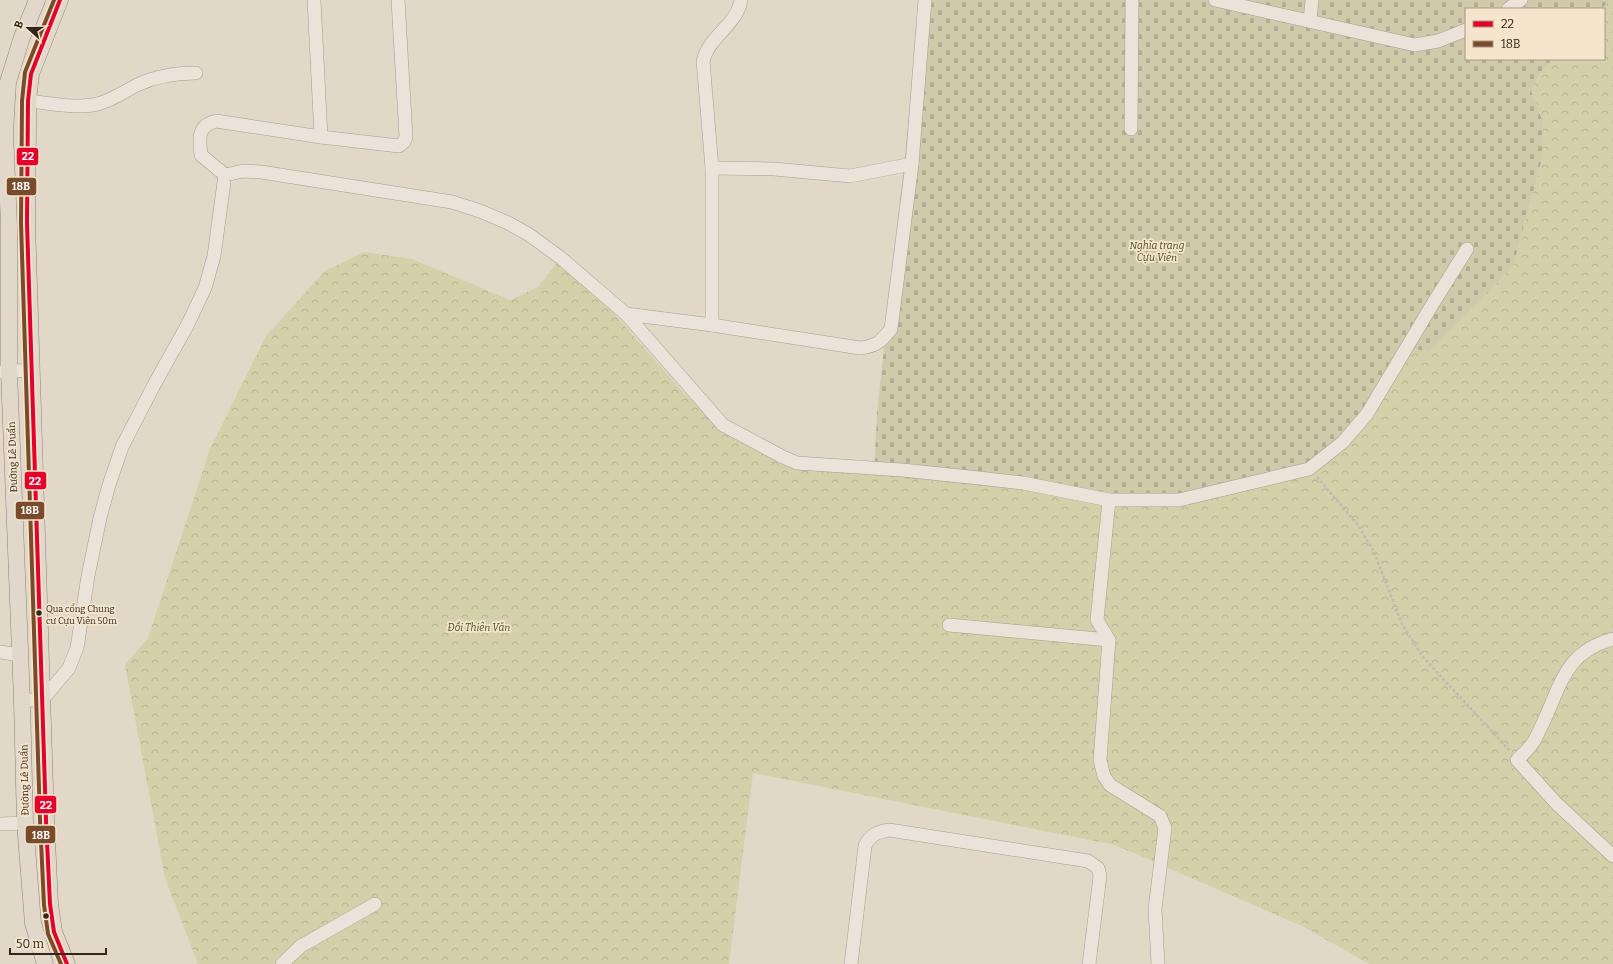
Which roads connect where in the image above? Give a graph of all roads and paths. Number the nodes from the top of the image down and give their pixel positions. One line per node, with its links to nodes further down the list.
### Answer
1 (38, 0): 15 (main road, Đường Lê Duẩn)
2 (60, 0): 16 (main road, Đường Lê Duẩn)
3 (314, 0): 18 (lane)
4 (398, 0): 18 (lane)
5 (741, 0): 20 (lane)
6 (925, 0): 19 (lane)
7 (1132, 0): 17 (lane)
8 (1215, 0): 12 (lane)
9 (1312, 0): 12 (lane)
10 (1521, 0): 11 (lane)
11 (1509, 8)
12 (1310, 21): 13 (lane)
13 (1465, 30)
14 (196, 74): 16 (lane)
15 (3, 100): 22 (main road, Đường Lê Duẩn)
16 (28, 101): 26 (main road, Đường Lê Duẩn)
17 (1131, 129)
18 (321, 137): 21 (lane)
19 (912, 164): 20 (lane); 25 (lane)
20 (712, 168): 25 (lane)
21 (225, 175): 24 (lane); 35 (lane)
22 (4, 226): 27 (main road, Đường Lê Duẩn)
23 (1467, 249): 28 (lane)
24 (626, 314): 25 (lane); 29 (lane)
25 (712, 325)
26 (32, 370): 27 (lane); 35 (main road, Đường Lê Duẩn)
27 (4, 372): 34 (main road, Đường Lê Duẩn)
28 (1309, 469): 29 (lane); 37 (path)
29 (1109, 500): 32 (lane)
30 (949, 625): 32 (lane)
31 (1613, 638): 37 (lane)
32 (1108, 640): 47 (lane)
33 (0, 652): 34 (lane)
34 (20, 655): 36 (main road, Đường Lê Duẩn)
35 (43, 699): 36 (lane); 43 (main road, Đường Lê Duẩn)
36 (22, 700): 38 (main road, Đường Lê Duẩn)
37 (1517, 760): 40 (lane)
38 (25, 823): 39 (lane); 42 (main road, Đường Lê Duẩn)
39 (0, 824)
40 (1613, 856)
41 (375, 904): 44 (lane)
42 (45, 964)
43 (67, 964)
44 (282, 964)
45 (851, 964): 46 (lane)
46 (1089, 964)
47 (1158, 964)

